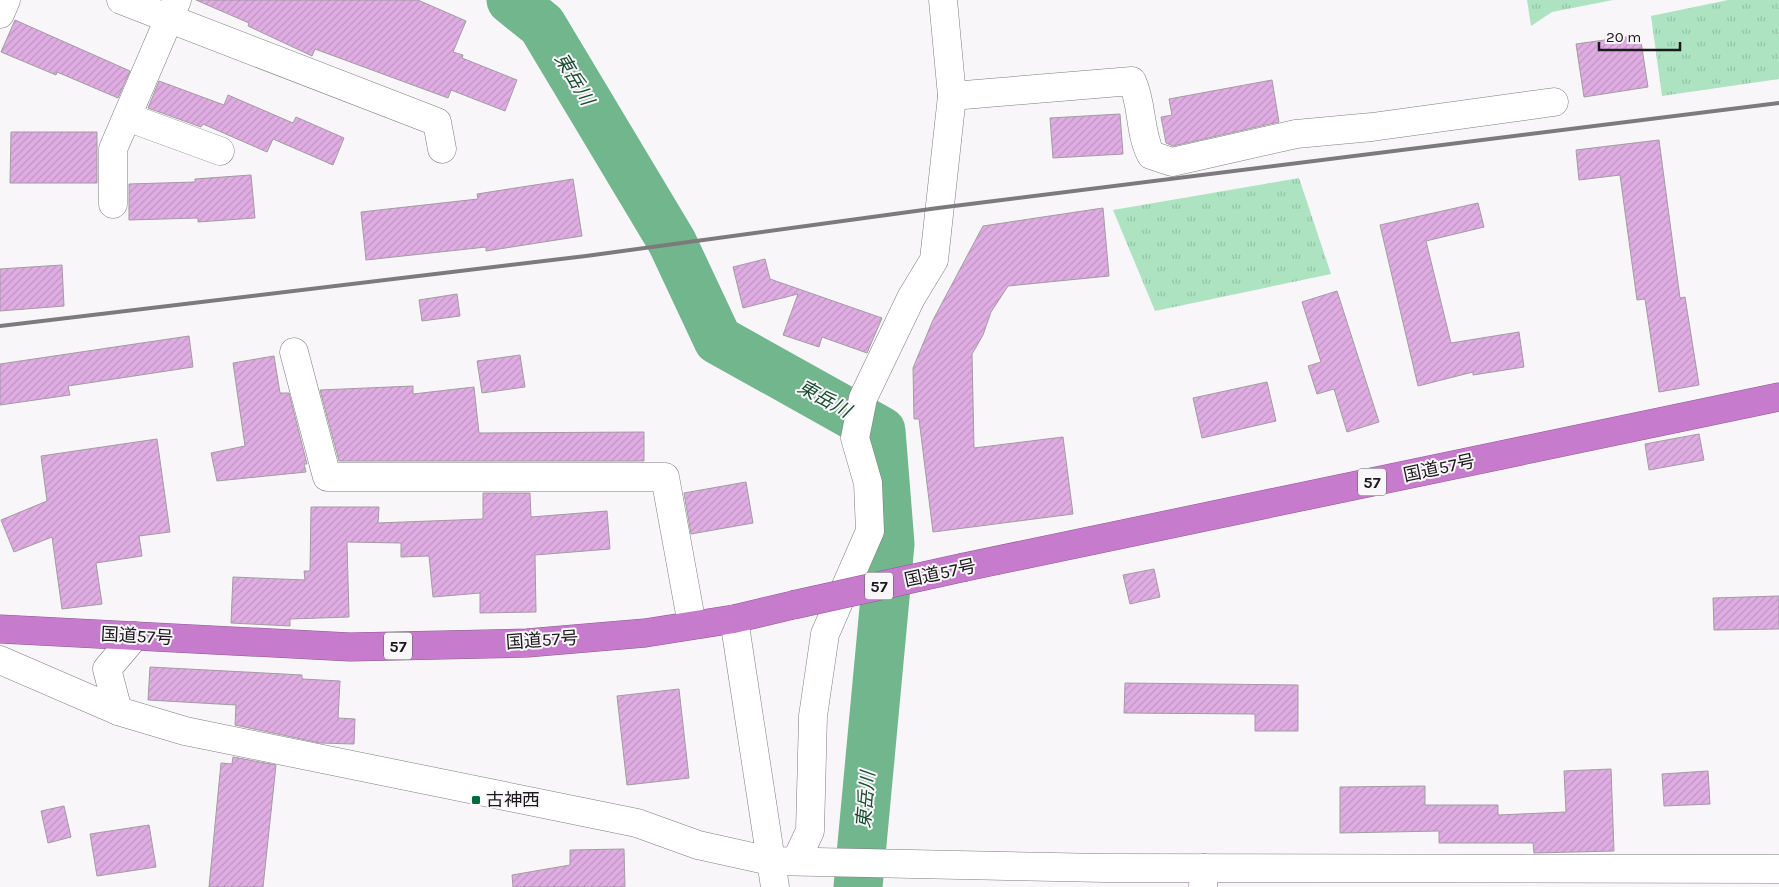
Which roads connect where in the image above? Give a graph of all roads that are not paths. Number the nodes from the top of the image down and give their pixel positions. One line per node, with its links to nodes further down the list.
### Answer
1 (6, 0): 5 (street)
2 (121, 0): 4 (street)
3 (943, 0): 6 (street)
4 (173, 9): 8 (street); 9 (street)
5 (0, 14)
6 (952, 96): 7 (street); 20 (street)
7 (1554, 102)
8 (127, 117): 10 (street); 11 (street)
9 (442, 149)
10 (220, 151)
11 (113, 204)
12 (294, 352): 15 (street)
13 (1779, 397): 14 (highway, 国道57号 / 57, bridge)
14 (734, 619): 15 (highway, 国道57号 / 57); 20 (street)
15 (692, 625): 17 (highway, 国道57号 / 57)
16 (0, 629): 17 (highway, 国道57号 / 57)
17 (134, 636): 19 (street)
18 (0, 660): 19 (street)
19 (118, 711): 20 (street)
20 (794, 861): 22 (street); 23 (street)
21 (1779, 869): 22 (street)
22 (1203, 877)
23 (775, 887)

